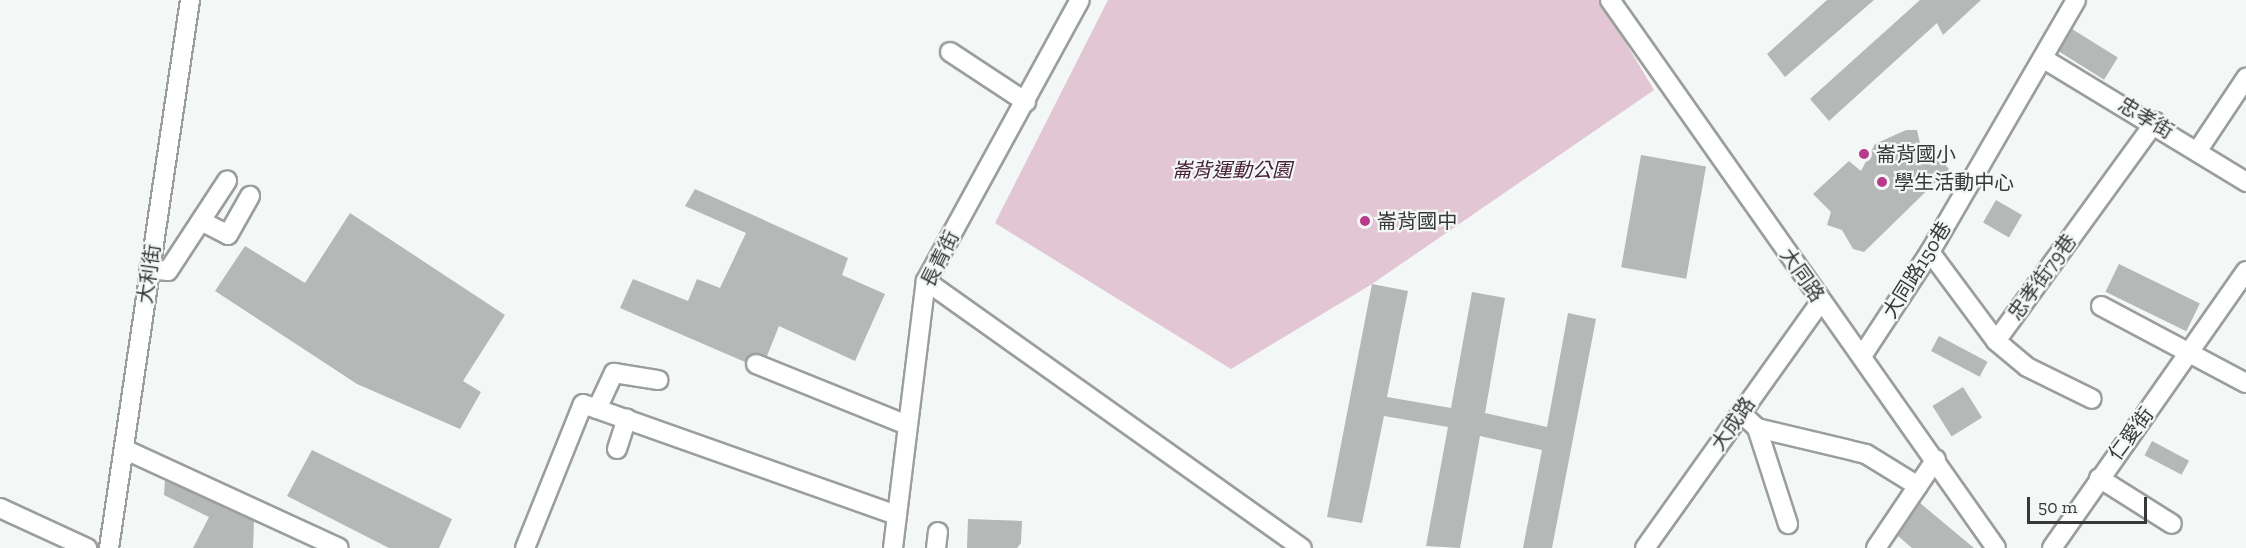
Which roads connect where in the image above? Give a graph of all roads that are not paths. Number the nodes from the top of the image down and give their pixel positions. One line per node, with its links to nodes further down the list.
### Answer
1 (190, 0): 16 (street, 大利街)
2 (1080, 0): 8 (street, 長青街)
3 (1610, 0): 19 (street, 大同路)
4 (2076, 0): 6 (street, 大同路150巷)
5 (950, 52): 8 (street)
6 (2044, 59): 9 (street, 忠孝街); 15 (street, 大同路150巷)
7 (2246, 78): 10 (street)
8 (1026, 102): 18 (street, 長青街)
9 (2155, 122): 10 (street, 忠孝街); 21 (street, 忠孝街79巷)
10 (2198, 150): 12 (street, 忠孝街)
11 (226, 181): 14 (street)
12 (2246, 182)
13 (250, 196): 14 (street)
14 (201, 221): 16 (street)
15 (1930, 252): 21 (street); 23 (street, 大同路150巷)
16 (149, 269): 34 (street, 大利街)
17 (2246, 272): 22 (street, 仁愛街)
18 (926, 281): 31 (street, 長青街); 47 (street)
19 (1821, 301): 23 (street, 大同路); 29 (street, 大成路)
20 (2101, 306): 22 (street)
21 (1996, 341): 27 (street, 忠孝街79巷)
22 (2193, 351): 26 (street); 36 (street, 仁愛街)
23 (1862, 356): 35 (street, 大同路)
24 (756, 364): 31 (street)
25 (658, 380): 28 (street)
26 (2246, 383)
27 (2092, 399)
28 (597, 409): 30 (street); 45 (street)
29 (1741, 413): 32 (street); 48 (street, 大成路)
30 (627, 418): 33 (street); 39 (street)
31 (907, 425): 39 (street, 長青街)
32 (1757, 428): 37 (street); 40 (street)
33 (617, 449)
34 (126, 450): 43 (street, 大利街); 44 (street)
35 (1936, 459): 37 (street); 50 (street, 大同路)
36 (2099, 477): 41 (street); 51 (street, 仁愛街)
37 (1918, 486): 49 (street)
38 (0, 508): 42 (street)
39 (897, 515): 46 (street, 長青街)
40 (1788, 524)
41 (2172, 524)
42 (87, 548)
43 (109, 548)
44 (339, 548)
45 (525, 548)
46 (893, 548)
47 (1302, 548)
48 (1645, 548)
49 (1876, 548)
50 (1996, 548)
51 (2052, 548)

